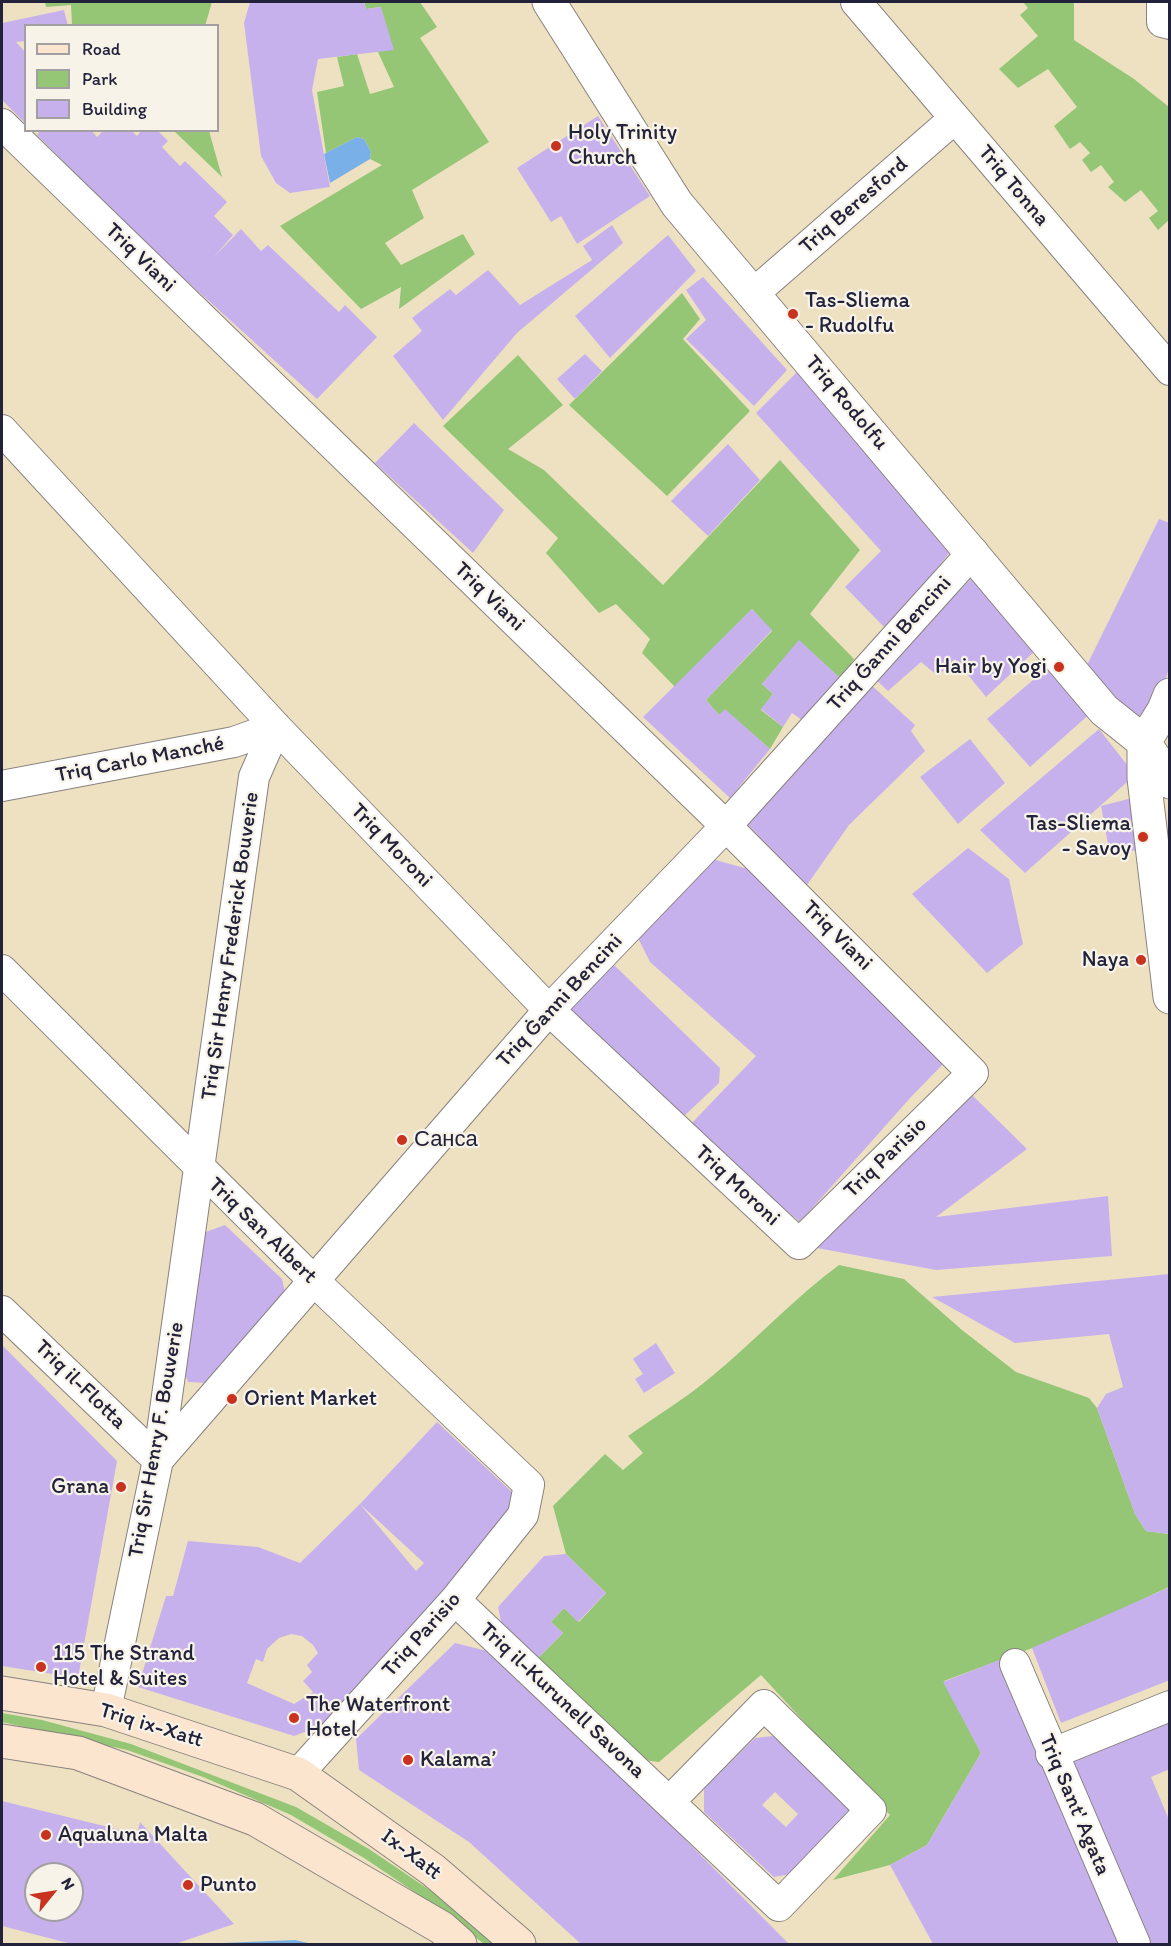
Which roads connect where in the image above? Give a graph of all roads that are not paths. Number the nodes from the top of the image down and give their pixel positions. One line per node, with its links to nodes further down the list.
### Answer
1 (549, 2): 5 (street, Triq Rodolfu)
2 (856, 2): 3 (street, Triq Tonna)
3 (955, 118): 5 (street, Triq Beresford); 6 (street, Triq Tonna)
4 (2, 124): 14 (street, Triq Viani)
5 (753, 294): 8 (street, Triq Rodolfu)
6 (1170, 370)
7 (2, 430): 10 (street, Triq Moroni)
8 (973, 552): 11 (street, Triq Rodolfu); 14 (street, Triq Ġanni Bencini)
9 (1170, 695): 11 (street)
10 (276, 727): 13 (street, Triq Carlo Manché); 17 (street, Triq Moroni); 19 (street, Triq Sir Henry Frederick Bouverie)
11 (1144, 742): 12 (street, Triq Rodolfu); 16 (street)
12 (1170, 782)
13 (2, 786)
14 (726, 826): 17 (street, Triq Ġanni Bencini); 18 (street, Triq Viani)
15 (2, 970): 19 (street, Triq San Albert)
16 (1170, 997)
17 (549, 1010): 20 (street, Triq Moroni); 21 (street, Triq Ġanni Bencini)
18 (974, 1073): 20 (street, Triq Parisio)
19 (199, 1169): 21 (street, Triq San Albert); 23 (street, Triq Sir Henry F. Bouverie)
20 (799, 1244)
21 (312, 1280): 23 (street, Triq Ġanni Bencini); 24 (street, Triq San Albert)
22 (2, 1311): 23 (street, Triq il-Flotta)
23 (158, 1460): 29 (street, Triq Sir Henry F. Bouverie)
24 (529, 1485): 25 (street, Triq Parisio)
25 (455, 1600): 32 (street, Triq Parisio); 33 (street, Triq il-Kurunell Savona)
26 (1015, 1664): 31 (street, Triq Sant' Agata)
27 (2, 1693): 29 (main road, Triq ix-Xatt)
28 (1170, 1706): 31 (street)
29 (105, 1710): 32 (main road, Triq ix-Xatt)
30 (2, 1741): 34 (main road, Ix-Xatt)
31 (1052, 1754): 36 (street, Triq Sant' Agata)
32 (298, 1774): 35 (main road, Ix-Xatt)
33 (669, 1802): 33 (street, Triq il-Kurunell Savona)
34 (460, 1944)
35 (519, 1944)
36 (1135, 1944)

